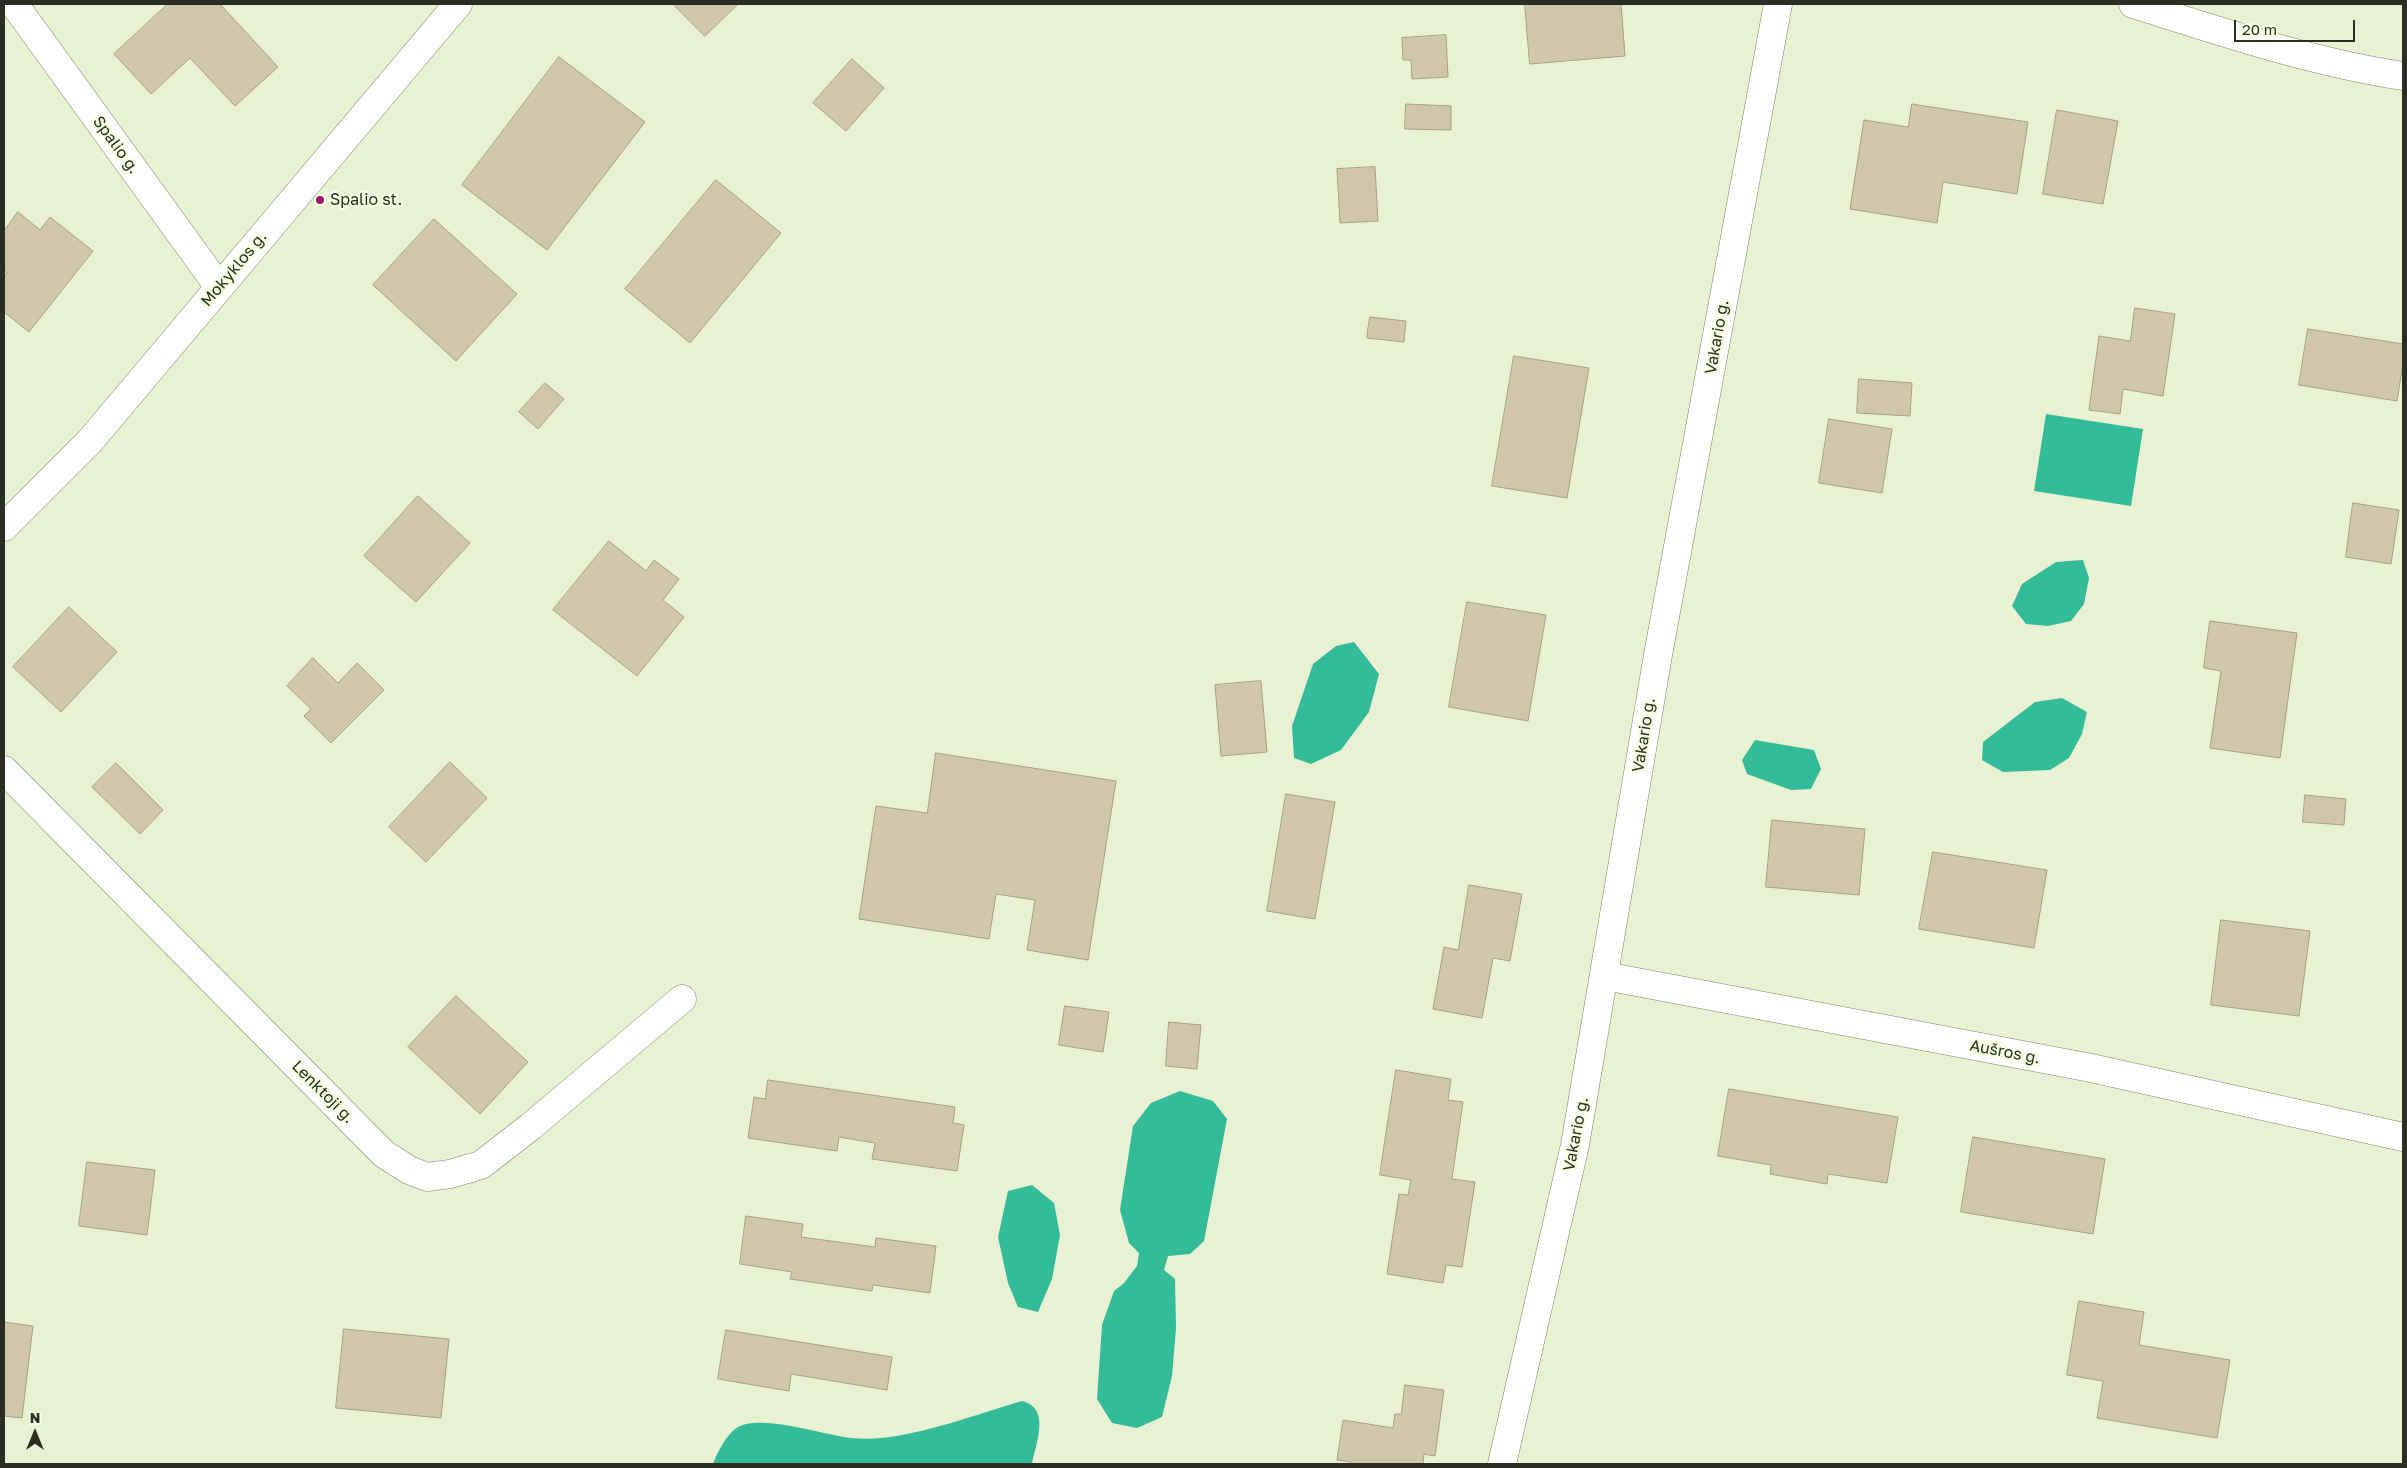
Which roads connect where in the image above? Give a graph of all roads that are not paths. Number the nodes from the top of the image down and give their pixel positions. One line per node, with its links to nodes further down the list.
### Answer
1 (14, 4): 6 (street, Spalio g.)
2 (458, 4): 6 (street, Mokyklos g.)
3 (1778, 4): 9 (street, Vakario g.)
4 (2133, 4): 5 (street)
5 (2403, 76)
6 (219, 287): 7 (street, Mokyklos g.)
7 (4, 527)
8 (4, 770): 10 (street, Lenktoji g.)
9 (1605, 976): 11 (street, Aušros g.); 12 (street, Vakario g.)
10 (682, 999)
11 (2403, 1137)
12 (1502, 1464)

